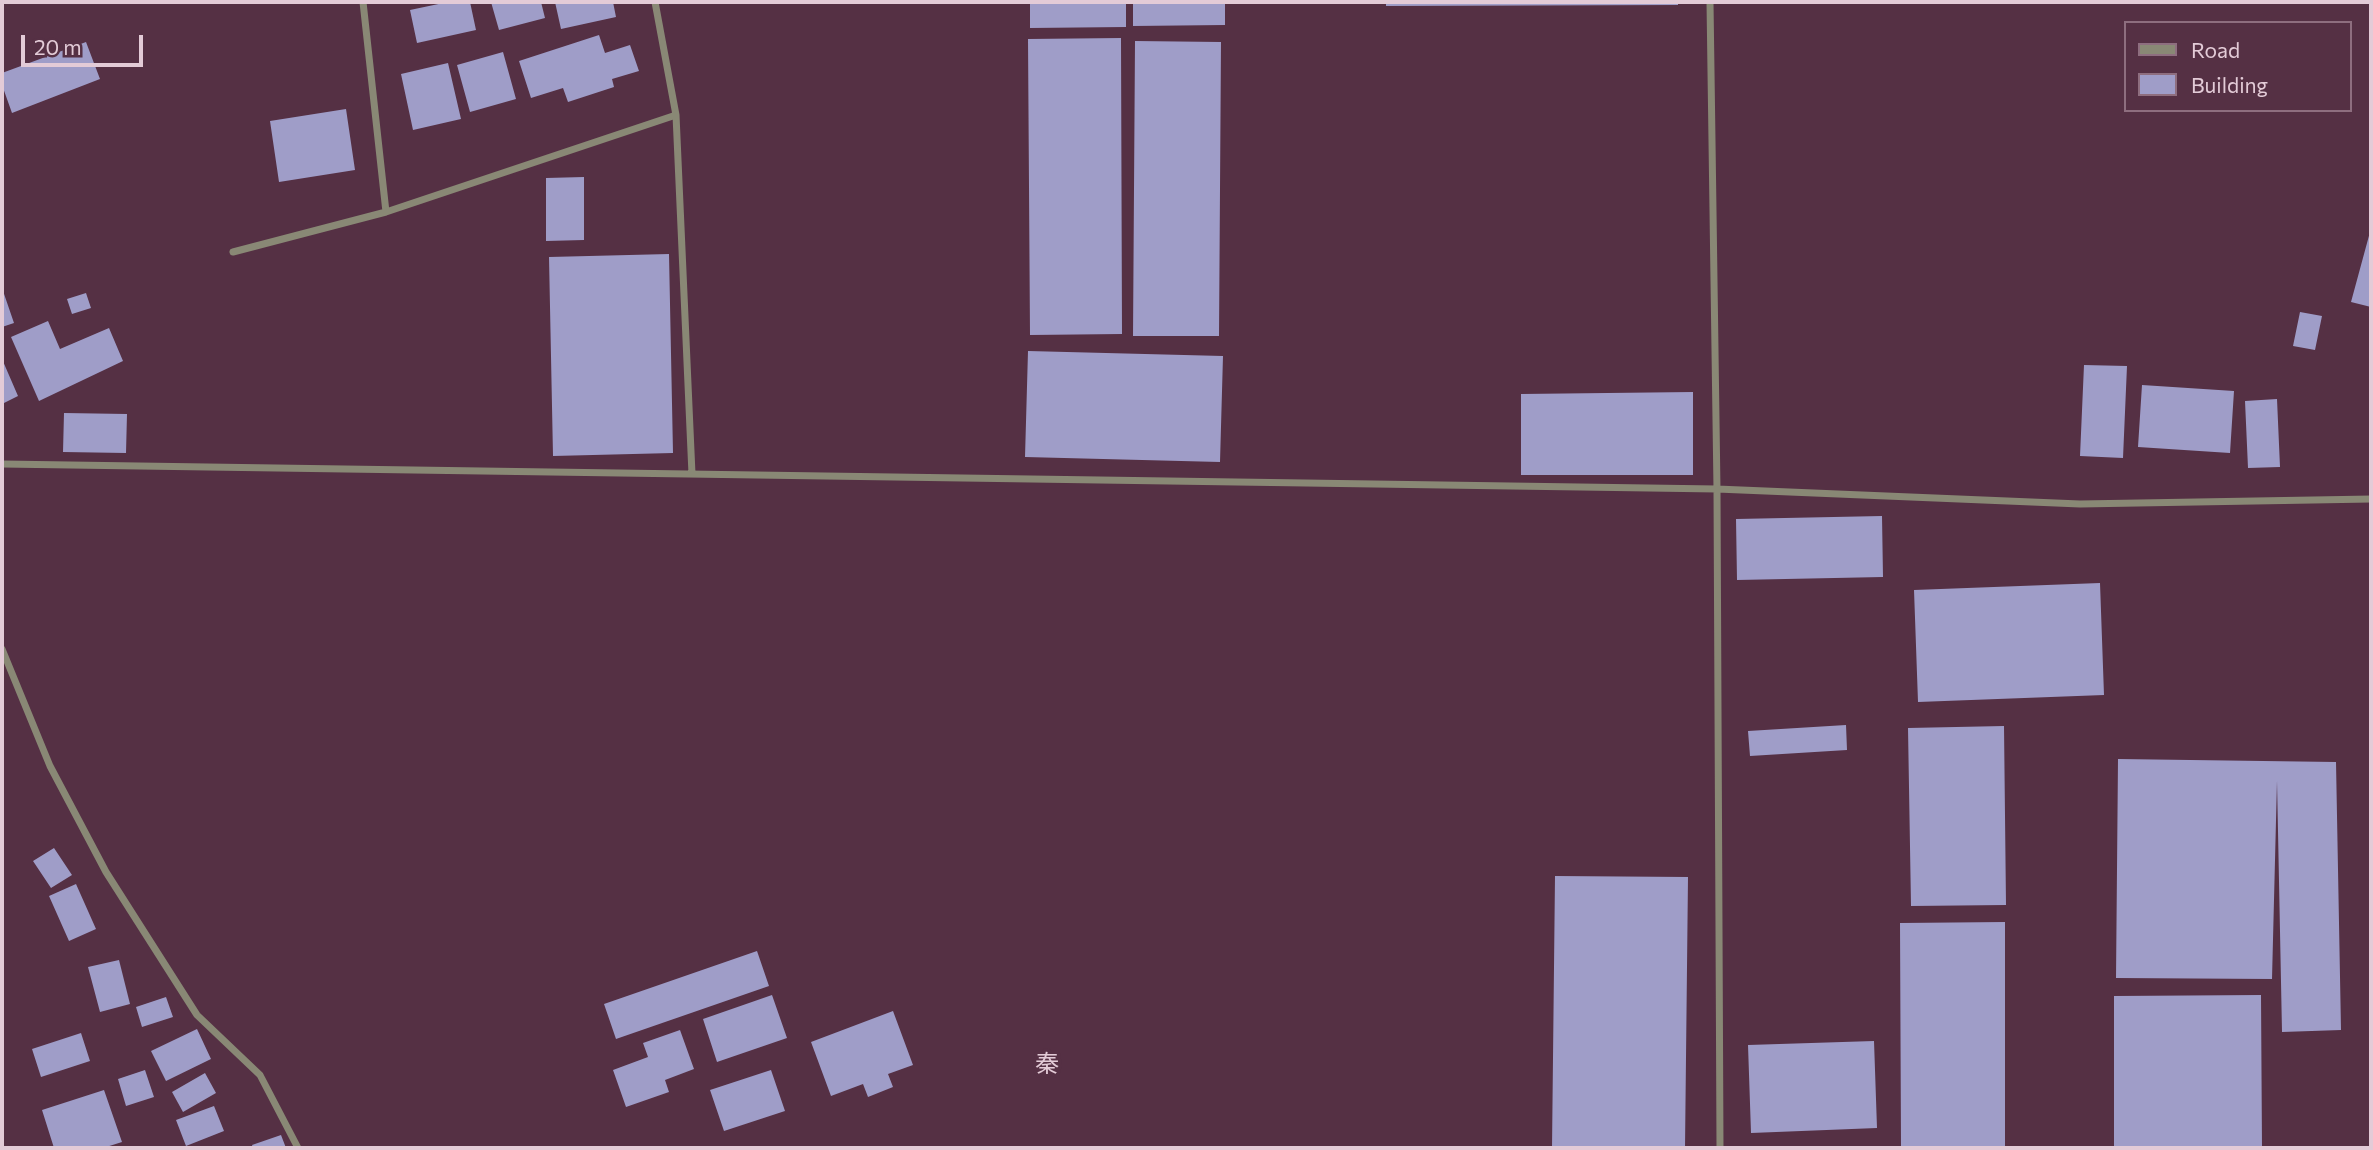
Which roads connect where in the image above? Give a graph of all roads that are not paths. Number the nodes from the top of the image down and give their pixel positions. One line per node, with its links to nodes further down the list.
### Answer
1 (363, 2): 5 (street)
2 (654, 2): 4 (street)
3 (1710, 2): 9 (street)
4 (676, 115): 5 (street); 8 (street)
5 (386, 212): 6 (street)
6 (233, 252)
7 (2, 464): 8 (street)
8 (692, 474): 9 (street)
9 (1717, 489): 10 (street); 13 (street)
10 (2371, 499)
11 (2, 649): 12 (street)
12 (298, 1148)
13 (1720, 1148)

